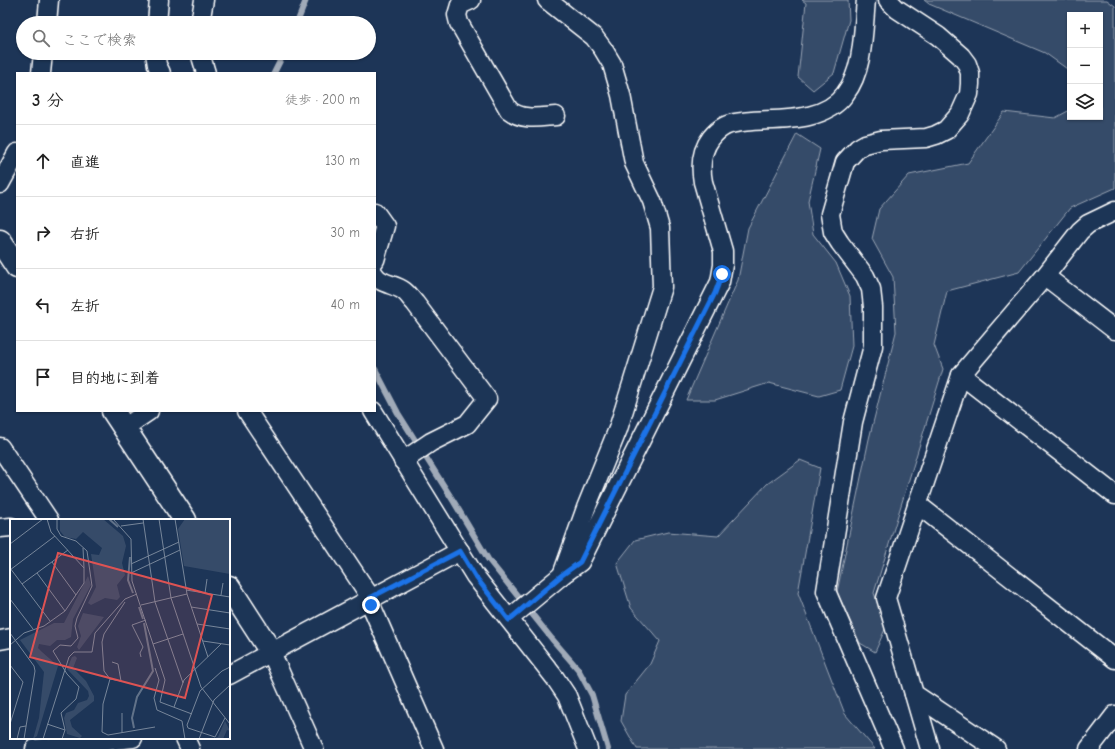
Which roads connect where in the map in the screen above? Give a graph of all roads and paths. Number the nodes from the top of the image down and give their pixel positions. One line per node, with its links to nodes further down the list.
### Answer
1 (49, 0): 8 (street)
2 (159, 0): 9 (street)
3 (204, 0): 10 (street)
4 (471, 0): 17 (street)
5 (546, 0): 42 (street)
6 (866, 0): 42 (street)
7 (888, 0): 60 (street)
8 (48, 16)
9 (158, 16)
10 (201, 16)
11 (42, 60): 14 (street)
12 (156, 60): 15 (street)
13 (202, 60): 16 (street)
14 (41, 72)
15 (160, 72)
16 (206, 72)
17 (556, 116)
18 (16, 155): 19 (street)
19 (0, 184)
20 (1115, 211): 25 (street)
21 (376, 213): 23 (street)
22 (0, 241): 24 (street)
23 (376, 257)
24 (16, 265)
25 (1045, 276): 27 (street); 28 (street)
26 (376, 277): 34 (street)
27 (1115, 330)
28 (961, 375): 35 (street); 36 (street)
29 (145, 412): 32 (street)
30 (248, 412): 44 (street)
31 (374, 412): 34 (street)
32 (119, 419): 38 (street)
33 (0, 447): 37 (street)
34 (407, 458): 41 (street)
35 (1115, 495)
36 (917, 504): 49 (street); 51 (street)
37 (48, 519)
38 (184, 519)
39 (10, 527): 40 (street)
40 (0, 528)
41 (460, 551): 44 (street); 45 (street)
42 (562, 575): 45 (street)
43 (230, 589): 48 (street)
44 (370, 598): 48 (street); 59 (street)
45 (513, 616): 56 (street)
46 (10, 638): 47 (street)
47 (0, 640)
48 (272, 652): 50 (street); 58 (street)
49 (1115, 659)
50 (230, 674)
51 (914, 694): 61 (street); 62 (street)
52 (1115, 715): 63 (street)
53 (124, 739): 55 (street)
54 (185, 739): 57 (street)
55 (45, 748)
56 (587, 748)
57 (190, 749)
58 (314, 749)
59 (434, 749)
60 (894, 749)
61 (930, 749)
62 (996, 749)
63 (1089, 749)

